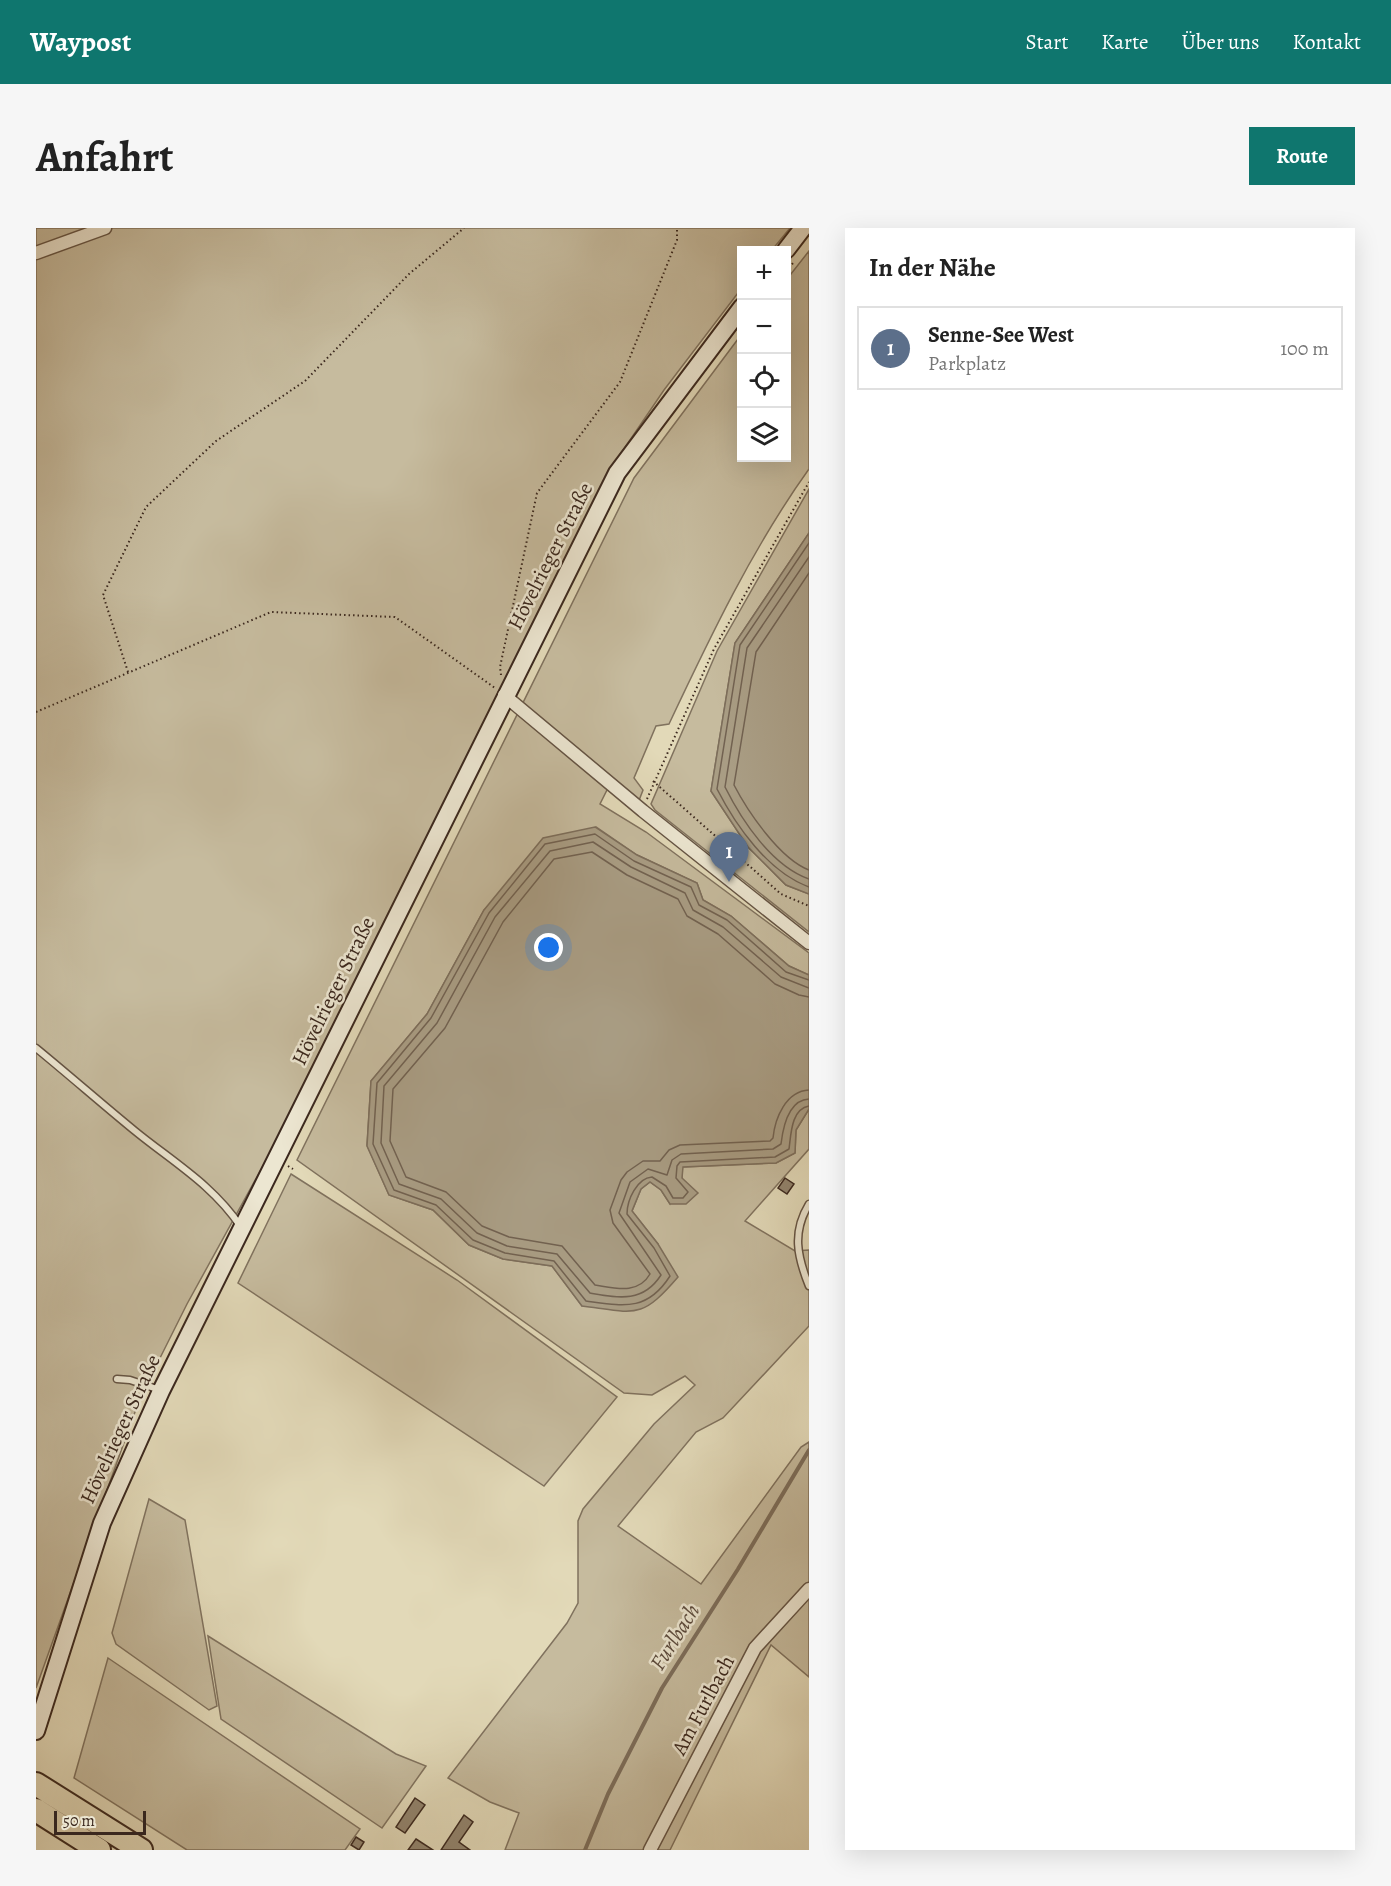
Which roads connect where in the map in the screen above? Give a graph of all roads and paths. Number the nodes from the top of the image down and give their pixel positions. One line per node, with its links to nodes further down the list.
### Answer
1 (105, 228): 6 (street)
2 (464, 228): 9 (path)
3 (677, 228): 10 (path)
4 (803, 228): 5 (main road)
5 (789, 246)
6 (36, 253)
7 (737, 312): 10 (main road, Hövelrieger Straße)
8 (809, 482): 12 (path)
9 (128, 672): 10 (path); 11 (path)
10 (504, 695): 13 (street); 18 (main road, Hövelrieger Straße)
11 (36, 712)
12 (653, 781): 13 (path); 14 (path)
13 (643, 812): 15 (street)
14 (809, 906)
15 (809, 943)
16 (36, 1048): 18 (lane)
17 (809, 1204): 19 (lane)
18 (242, 1227): 21 (main road, Hövelrieger Straße)
19 (809, 1286)
20 (117, 1379): 21 (lane)
21 (160, 1391): 23 (main road, Hövelrieger Straße)
22 (809, 1589): 28 (street, Am Furlbach)
23 (36, 1731)
24 (36, 1784): 27 (highway)
25 (36, 1810): 26 (highway)
26 (99, 1850)
27 (141, 1850)
28 (650, 1850)

